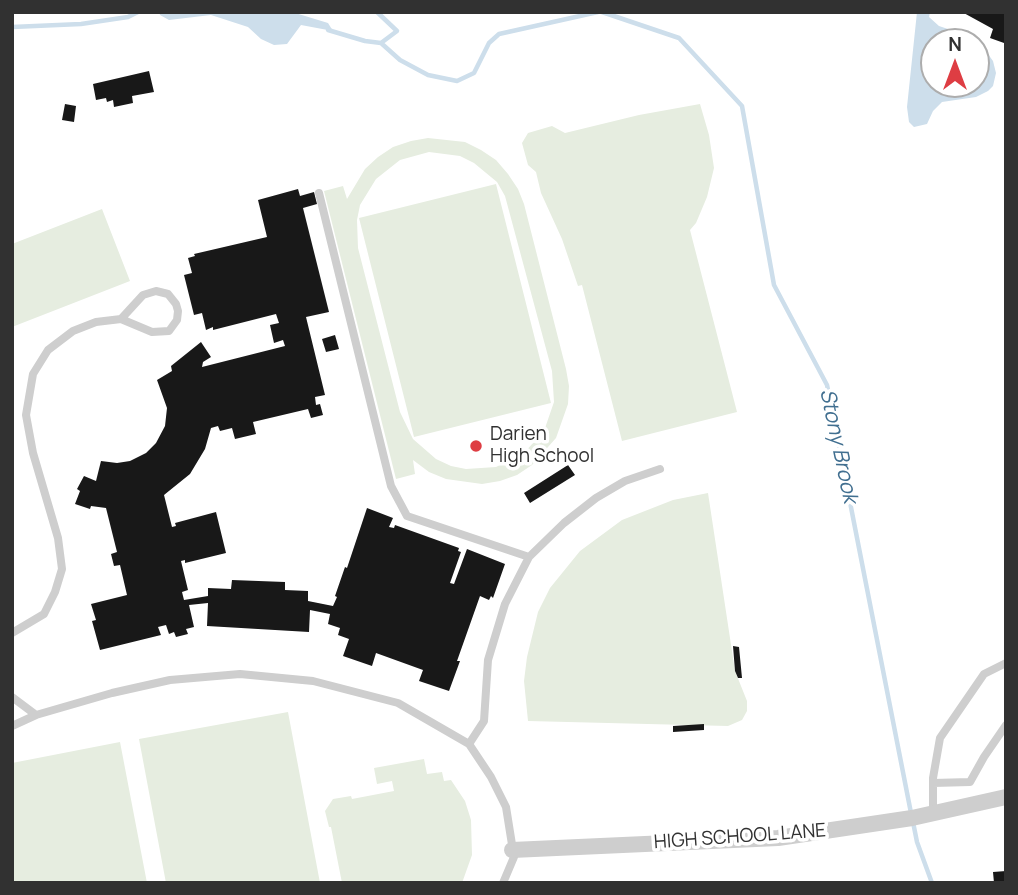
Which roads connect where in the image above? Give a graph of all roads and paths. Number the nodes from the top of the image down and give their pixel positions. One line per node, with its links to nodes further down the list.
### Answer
1 (319, 193): 4 (lane)
2 (121, 319): 2 (lane); 5 (lane)
3 (660, 469): 4 (lane)
4 (529, 557): 11 (lane)
5 (12, 633)
6 (1006, 663): 12 (lane)
7 (12, 697): 8 (lane)
8 (36, 715): 10 (lane); 11 (lane)
9 (1006, 725): 12 (lane)
10 (12, 726)
11 (469, 744): 15 (lane)
12 (933, 783): 14 (lane)
13 (1006, 797): 14 (street, HIGH SCHOOL LANE)
14 (933, 813): 15 (street, HIGH SCHOOL LANE)
15 (512, 850): 16 (lane)
16 (503, 883)

